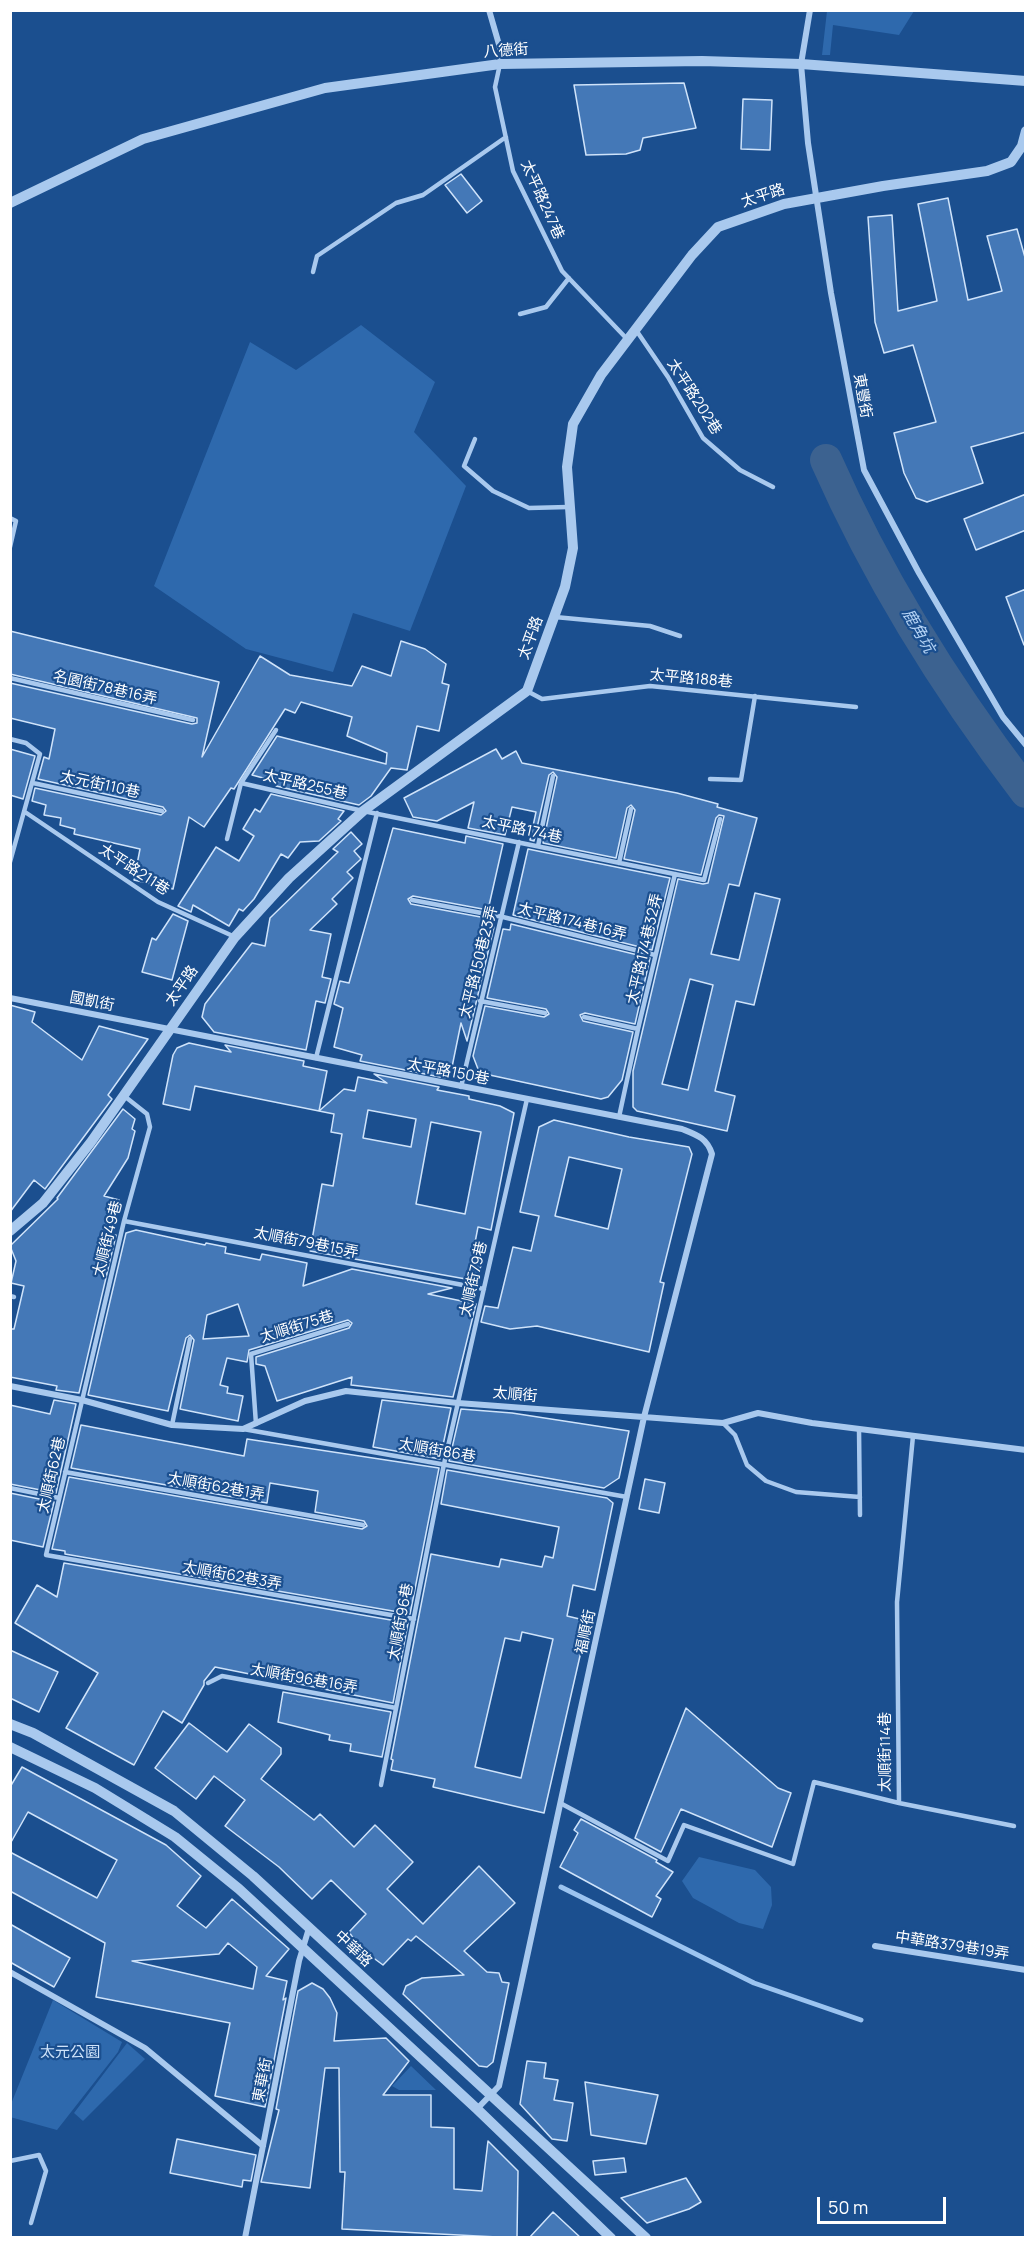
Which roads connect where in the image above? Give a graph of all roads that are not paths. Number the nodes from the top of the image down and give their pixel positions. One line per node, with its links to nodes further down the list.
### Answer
1 (489, 10): 3 (street, 太平路247巷)
2 (810, 10): 4 (street, 東豐街)
3 (500, 64): 4 (street, 八德街); 7 (lane, 太平路247巷); 9 (street, 八德街)
4 (801, 64): 5 (street, 八德街); 8 (street, 東豐街)
5 (1026, 81)
6 (1026, 132): 8 (street, 太平路)
7 (506, 137): 10 (lane); 11 (lane, 太平路247巷)
8 (815, 198): 13 (street, 太平路); 29 (street, 東豐街)
9 (10, 203)
10 (313, 272)
11 (569, 278): 12 (lane); 14 (lane, 太平路247巷)
12 (520, 314)
13 (635, 329): 14 (street, 太平路); 16 (lane, 太平路202巷)
14 (627, 339): 17 (street, 太平路)
15 (475, 439): 17 (lane)
16 (773, 487)
17 (570, 507): 20 (street, 太平路)
18 (10, 518): 19 (lane)
19 (10, 547)
20 (555, 617): 21 (lane); 23 (street, 太平路)
21 (680, 636)
22 (10, 678): 26 (lane, 名園街78巷16弄)
23 (527, 691): 24 (lane, 太平路188巷); 36 (street, 太平路)
24 (755, 696): 25 (lane, 太平路188巷); 31 (lane)
25 (856, 707)
26 (193, 720)
27 (276, 730): 33 (lane, 太平路255巷)
28 (10, 739): 32 (lane)
29 (1026, 745)
30 (553, 776): 42 (lane)
31 (710, 779)
32 (33, 783): 35 (lane, 太元街110巷); 37 (lane)
33 (242, 783): 36 (lane, 太平路255巷); 40 (lane, 太平路255巷)
34 (631, 809): 44 (lane)
35 (162, 811)
36 (363, 811): 38 (lane, 太平路174巷); 48 (street, 太平路)
37 (25, 812): 43 (lane); 48 (lane, 太平路211巷)
38 (377, 813): 41 (lane, 太平路174巷); 56 (lane)
39 (720, 819): 45 (lane, 太平路174巷)
40 (227, 839)
41 (519, 842): 42 (lane, 太平路174巷); 47 (lane, 太平路150巷23弄)
42 (538, 846): 44 (lane, 太平路174巷)
43 (10, 862)
44 (619, 863): 45 (lane, 太平路174巷)
45 (675, 874): 49 (lane, 太平路174巷32弄)
46 (412, 900): 47 (lane, 太平路174巷16弄)
47 (503, 917): 49 (lane, 太平路174巷16弄); 51 (lane, 太平路150巷23弄)
48 (235, 937): 55 (street, 太平路)
49 (655, 955): 54 (lane, 太平路174巷32弄)
50 (10, 998): 55 (street, 國凱街)
51 (480, 1001): 52 (lane); 57 (lane, 太平路150巷23弄)
52 (545, 1013)
53 (584, 1017): 54 (lane)
54 (638, 1029): 60 (lane, 太平路174巷32弄)
55 (170, 1030): 56 (street, 太平路150巷); 58 (street, 太平路)
56 (316, 1058): 57 (street, 太平路150巷)
57 (461, 1087): 59 (street, 太平路150巷)
58 (123, 1094): 62 (lane, 太順街49巷); 63 (street, 太平路)
59 (527, 1099): 60 (street, 太平路150巷); 64 (lane, 太順街79巷)
60 (619, 1117): 61 (street, 太平路150巷)
61 (712, 1154): 70 (street, 福順街)
62 (124, 1221): 64 (lane, 太順街79巷15弄); 68 (lane, 太順街49巷)
63 (10, 1231)
64 (484, 1289): 69 (lane, 太順街79巷)
65 (348, 1324): 72 (lane, 太順街75巷)
66 (190, 1339): 73 (lane)
67 (10, 1386): 68 (street, 太順街)
68 (82, 1400): 73 (street, 太順街); 79 (lane, 太順街62巷)
69 (459, 1402): 70 (street, 太順街); 72 (street, 太順街); 78 (lane, 太順街79巷)
70 (644, 1418): 71 (street, 太順街); 81 (street, 福順街)
71 (723, 1423): 75 (street, 太順街); 82 (lane)
72 (256, 1424): 74 (street, 太順街)
73 (172, 1425): 74 (street, 太順街)
74 (243, 1429): 78 (lane, 太順街86巷)
75 (859, 1429): 76 (street, 太順街); 82 (lane)
76 (913, 1436): 77 (street, 太順街); 93 (lane, 太順街114巷)
77 (1026, 1450)
78 (444, 1464): 81 (lane, 太順街86巷); 87 (lane, 太順街96巷)
79 (65, 1472): 83 (lane, 太順街62巷); 85 (lane, 太順街62巷1弄)
80 (10, 1488): 83 (lane)
81 (627, 1497): 94 (street, 福順街)
82 (860, 1497): 84 (lane)
83 (59, 1498): 86 (lane, 太順街62巷)
84 (860, 1515)
85 (363, 1525)
86 (46, 1555): 87 (lane, 太順街62巷3弄)
87 (414, 1619): 89 (lane, 太順街96巷)
88 (208, 1683): 89 (lane, 太順街96巷16弄)
89 (396, 1708): 92 (lane, 太順街96巷)
90 (10, 1724): 96 (street, 中華路)
91 (10, 1747): 98 (street)
92 (381, 1785)
93 (899, 1803): 94 (lane, 太順街114巷); 95 (lane)
94 (562, 1804): 101 (street, 福順街)
95 (1014, 1826)
96 (309, 1928): 98 (street, 東華街); 101 (street, 中華路)
97 (875, 1946): 99 (street, 中華路379巷19弄)
98 (302, 1947): 102 (street); 103 (street, 東華街)
99 (1026, 1970)
100 (10, 1972): 103 (street)
101 (490, 2096): 102 (street, 福順街); 108 (street, 中華路)
102 (477, 2109): 107 (street)
103 (263, 2146): 106 (street, 東華街)
104 (10, 2161): 105 (lane)
105 (31, 2223)
106 (245, 2238)
107 (611, 2238)
108 (646, 2238)

